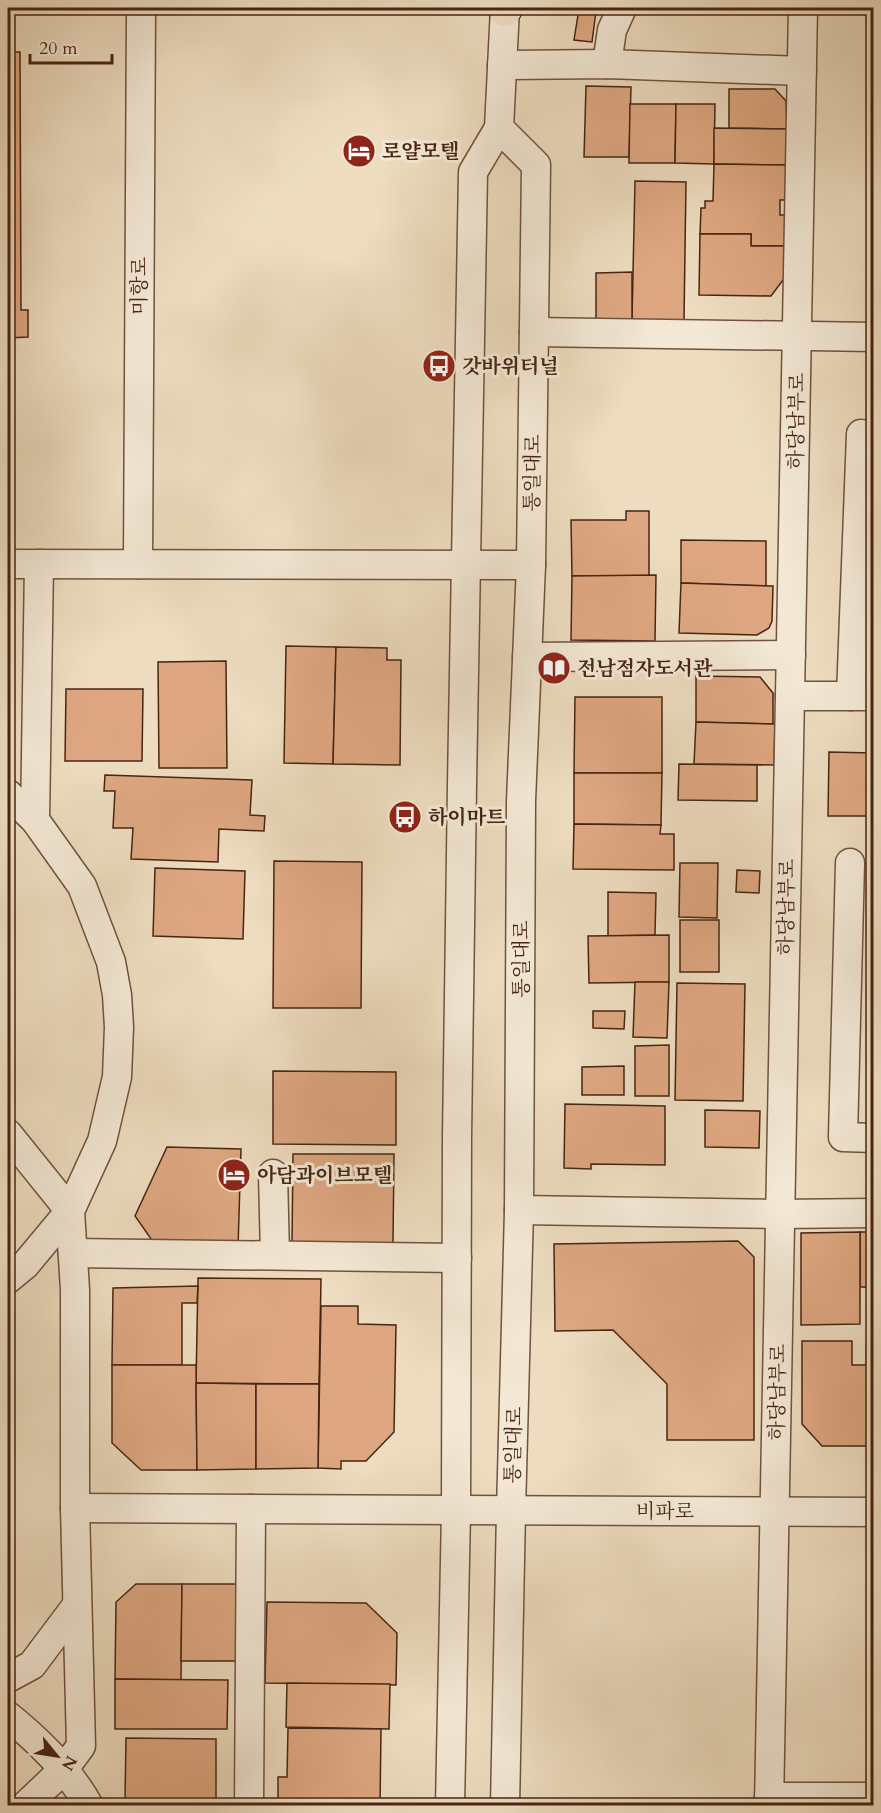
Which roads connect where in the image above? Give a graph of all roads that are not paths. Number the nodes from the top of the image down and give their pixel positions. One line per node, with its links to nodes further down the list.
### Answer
1 (141, 8): 15 (street, 미항로)
2 (505, 8): 6 (street)
3 (622, 8): 5 (street)
4 (804, 8): 7 (street, 하당남부로)
5 (608, 64): 6 (street); 7 (street)
6 (502, 65): 8 (street)
7 (802, 71): 10 (street, 하당남부로)
8 (500, 128): 9 (street, 통일대로); 16 (street)
9 (534, 332): 10 (street); 17 (street, 통일대로)
10 (797, 338): 11 (street); 18 (street, 하당남부로)
11 (873, 338)
12 (861, 434): 21 (street)
13 (8, 564): 14 (street)
14 (39, 564): 15 (street); 23 (street)
15 (138, 564): 16 (street)
16 (465, 565): 17 (street); 34 (street)
17 (531, 565): 19 (street, 통일대로)
18 (791, 655): 19 (street); 20 (street, 하당남부로)
19 (527, 657): 28 (street, 통일대로)
20 (790, 696): 21 (street); 31 (street, 하당남부로)
21 (862, 696)
22 (9, 798): 23 (street)
23 (35, 820): 29 (street)
24 (850, 863): 26 (street)
25 (8, 1134): 29 (street)
26 (873, 1138)
27 (273, 1174): 33 (street)
28 (519, 1210): 31 (street); 39 (street, 통일대로)
29 (70, 1211): 32 (street); 35 (street)
30 (873, 1213): 31 (street)
31 (780, 1214): 40 (street, 하당남부로)
32 (73, 1253): 33 (street); 36 (street)
33 (275, 1255): 34 (street)
34 (458, 1258): 38 (street)
35 (8, 1279)
36 (75, 1508): 37 (street, 비파로); 42 (street)
37 (251, 1509): 38 (street, 비파로); 50 (street)
38 (456, 1511): 39 (street, 비파로); 51 (street)
39 (511, 1511): 40 (street, 비파로); 52 (street, 통일대로)
40 (775, 1512): 41 (street, 비파로); 47 (street, 하당남부로)
41 (873, 1512)
42 (77, 1605): 43 (street); 45 (street)
43 (8, 1678)
44 (8, 1716): 45 (street)
45 (64, 1769): 48 (street); 49 (street)
46 (873, 1797): 47 (street)
47 (769, 1801)
48 (25, 1806)
49 (89, 1806)
50 (249, 1806)
51 (450, 1806)
52 (506, 1806)

